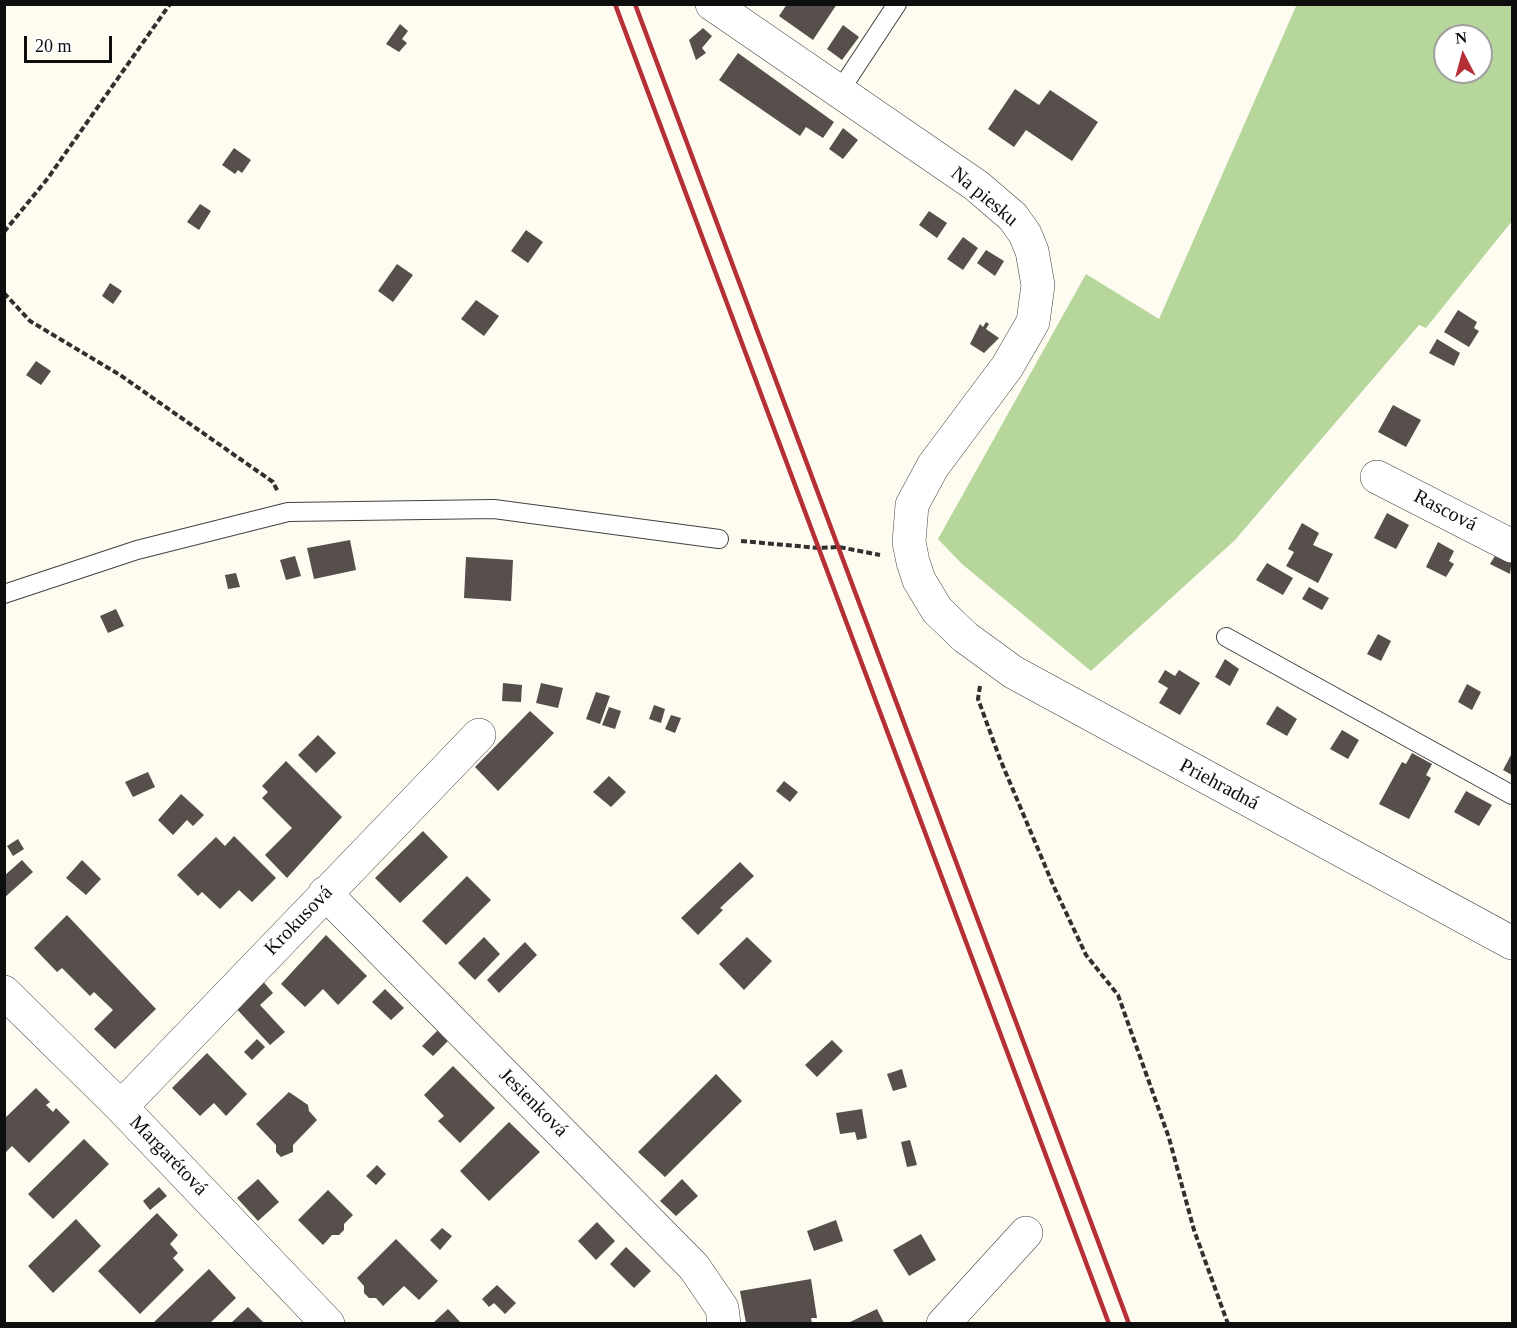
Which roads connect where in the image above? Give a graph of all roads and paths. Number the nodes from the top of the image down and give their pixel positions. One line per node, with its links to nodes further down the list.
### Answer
1 (170, 4): 5 (path)
2 (712, 4): 4 (street, Na piesku)
3 (897, 4): 4 (lane)
4 (838, 92): 11 (street, Na piesku)
5 (4, 232)
6 (4, 293): 8 (path)
7 (1377, 477): 10 (street, Rascová)
8 (288, 512): 9 (lane); 12 (lane)
9 (719, 539): 11 (path)
10 (1512, 546)
11 (913, 561): 13 (street, Na piesku)
12 (4, 594)
13 (937, 610): 15 (street, Priehradná)
14 (1226, 638): 17 (lane)
15 (984, 652): 19 (street, Priehradná); 26 (path)
16 (479, 735): 18 (street, Krokusová)
17 (1512, 795)
18 (325, 893): 21 (street, Krokusová); 24 (street, Jesienková)
19 (1512, 943)
20 (4, 992): 21 (street, Margarétová)
21 (121, 1107): 23 (street, Margarétová)
22 (1026, 1233): 25 (street)
23 (328, 1323)
24 (724, 1323)
25 (943, 1323)
26 (1228, 1323)

